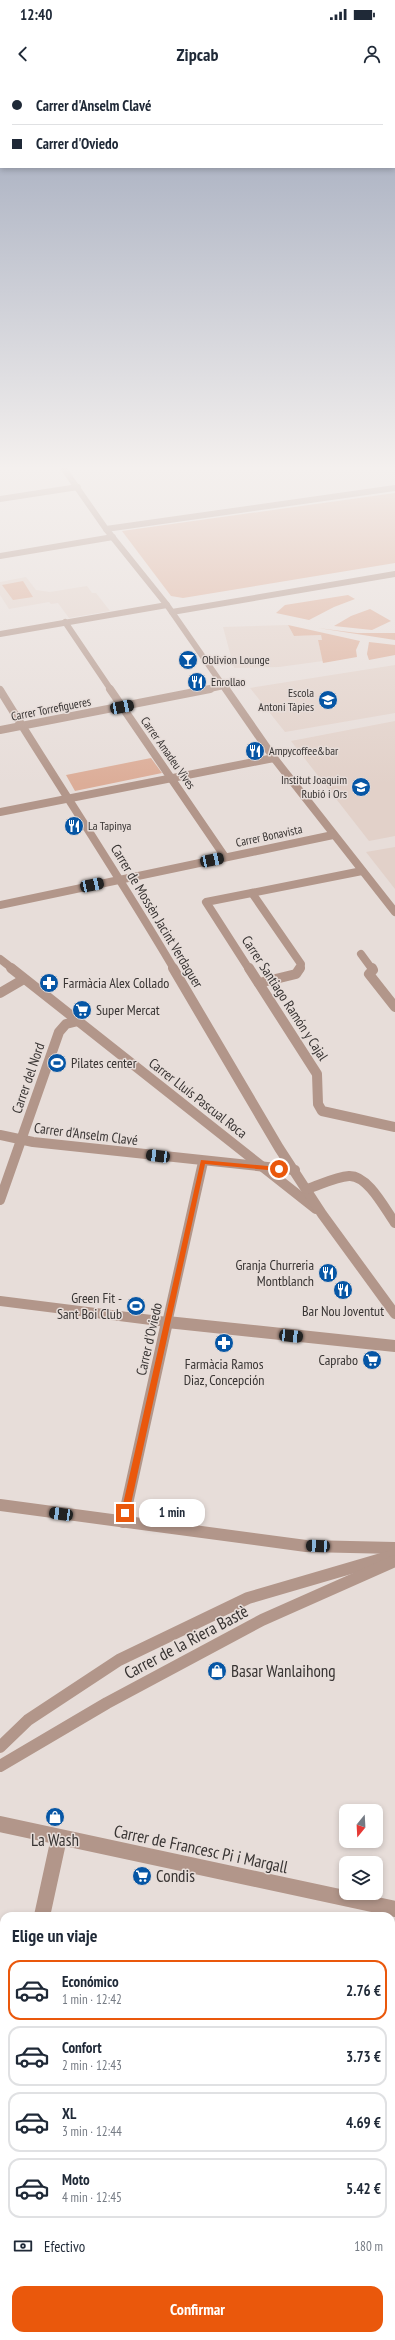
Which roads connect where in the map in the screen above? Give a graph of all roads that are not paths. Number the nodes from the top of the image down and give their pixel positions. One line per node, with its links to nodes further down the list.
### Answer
1 (143, 574): 3 (street)
2 (392, 574): 4 (street)
3 (167, 605): 4 (street); 5 (street)
4 (172, 612): 7 (street)
5 (65, 622): 6 (street); 9 (street, Carrer Amadeu Vives)
6 (0, 634)
7 (224, 686): 9 (street, Carrer Torrefigueres); 12 (street)
8 (0, 690): 10 (street, Carrer de Mossèn Jacint Verdaguer)
9 (122, 707): 10 (street, Carrer Torrefigueres); 13 (street, Carrer Amadeu Vives)
10 (22, 726): 11 (street, Carrer Torrefigueres); 14 (street, Carrer de Mossèn Jacint Verdaguer)
11 (0, 730)
12 (274, 758): 13 (street); 16 (street)
13 (172, 778): 14 (street); 17 (street, Carrer Amadeu Vives)
14 (67, 799): 15 (street); 19 (street, Carrer de Mossèn Jacint Verdaguer)
15 (0, 812)
16 (332, 833): 17 (street, Carrer Bonavista); 18 (street)
17 (225, 857): 19 (street, Carrer Bonavista)
18 (362, 872): 20 (street); 22 (street)
19 (121, 879): 21 (street, Carrer Bonavista); 33 (street, Carrer de Mossèn Jacint Verdaguer)
20 (252, 893): 26 (street); 26 (street, Carrer Santiago Ramón y Cajal)
21 (0, 905)
22 (395, 912)
23 (361, 954): 28 (street)
24 (0, 959): 25 (street, Carrer Lluís Pascual Roca)
25 (24, 979): 27 (street); 29 (street, Carrer Lluís Pascual Roca)
26 (259, 983): 30 (street, Carrer Santiago Ramón y Cajal)
27 (0, 994)
28 (395, 1007)
29 (78, 1021): 32 (street, Carrer del Nord); 35 (street, Carrer Lluís Pascual Roca)
30 (395, 1127)
31 (0, 1135): 32 (street, Carrer d'Anselm Clavé)
32 (21, 1140): 34 (street, Carrer d'Anselm Clavé); 38 (street, Carrer del Nord)
33 (287, 1159): 36 (street, Carrer Lluís Pascual Roca)
34 (203, 1162): 35 (street, Carrer d'Anselm Clavé); 43 (street, Carrer d'Oviedo)
35 (264, 1168): 36 (street, Carrer d'Anselm Clavé); 39 (street, Carrer Lluís Pascual Roca)
36 (294, 1170): 37 (street, Carrer Lluís Pascual Roca)
37 (307, 1189): 39 (street, Carrer Lluís Pascual Roca); 40 (street)
38 (0, 1200)
39 (322, 1214): 42 (street, Carrer Lluís Pascual Roca)
40 (395, 1223)
41 (0, 1301): 43 (street)
42 (395, 1314)
43 (168, 1322): 44 (street); 46 (street, Carrer d'Oviedo)
44 (395, 1346)
45 (0, 1505): 46 (street)
46 (122, 1522): 47 (street)
47 (395, 1548)
48 (395, 1555): 50 (street, Carrer de la Riera Bastè)
49 (395, 1561): 51 (street, Carrer de la Riera Bastè)
50 (0, 1747)
51 (0, 1766)
52 (0, 1824): 53 (street, Carrer de Francesc Pi i Margall)
53 (59, 1838): 54 (street, Carrer de Francesc Pi i Margall); 55 (street)
54 (395, 1909)
55 (43, 1912)

